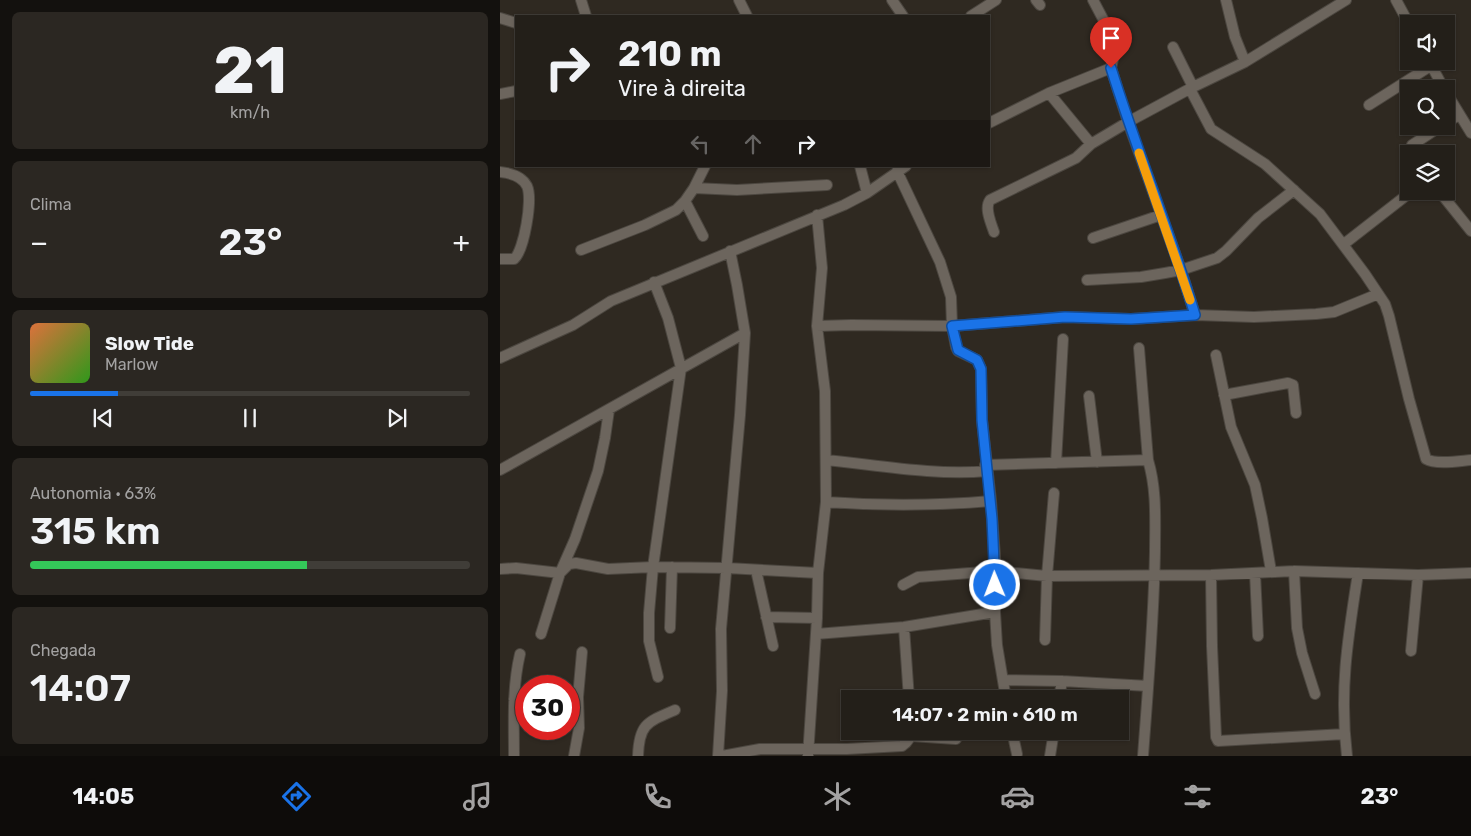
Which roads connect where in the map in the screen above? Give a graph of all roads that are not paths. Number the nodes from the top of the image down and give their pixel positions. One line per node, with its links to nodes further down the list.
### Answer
1 (581, 0): 10 (street)
2 (738, 0): 11 (street)
3 (892, 0): 12 (street)
4 (996, 0): 13 (street)
5 (1093, 0): 19 (street)
6 (1226, 0): 18 (street)
7 (1346, 0): 9 (street)
8 (1396, 0): 14 (street)
9 (1332, 3): 18 (street)
10 (586, 15)
11 (747, 15)
12 (902, 15)
13 (972, 15)
14 (1404, 15)
15 (500, 18): 16 (street)
16 (515, 23)
17 (1173, 47): 21 (street)
18 (1245, 62): 21 (street)
19 (1111, 68): 23 (street); 30 (street)
20 (1420, 70): 25 (street)
21 (1191, 88): 30 (street); 41 (street)
22 (515, 91): 24 (street)
23 (1049, 93): 29 (street); 33 (street)
24 (500, 94)
25 (1369, 105)
26 (1455, 108): 27 (street)
27 (1459, 115): 28 (street); 31 (street)
28 (1455, 117)
29 (990, 122)
30 (1128, 122): 33 (street); 47 (street)
31 (1471, 133)
32 (1427, 135): 34 (street)
33 (1091, 144): 49 (street)
34 (1412, 145)
35 (704, 167): 40 (street)
36 (860, 167): 42 (street)
37 (902, 169): 42 (street); 62 (street)
38 (500, 172): 55 (street)
39 (827, 185): 40 (street)
40 (694, 188): 45 (street)
41 (1294, 190): 52 (street); 56 (street)
42 (867, 193): 46 (street)
43 (1401, 200): 52 (street)
44 (1447, 200): 48 (street)
45 (685, 201): 50 (street); 53 (street)
46 (817, 215): 54 (street); 61 (street)
47 (1161, 215): 51 (street); 56 (street)
48 (1471, 231)
49 (994, 232)
50 (703, 236)
51 (1093, 238)
52 (1344, 244): 59 (street)
53 (581, 250)
54 (730, 250): 58 (street); 63 (street)
55 (500, 259)
56 (1181, 270): 57 (street); 60 (street)
57 (1087, 280)
58 (654, 282): 67 (street); 68 (street)
59 (1378, 294): 60 (street); 75 (street)
60 (1195, 315): 62 (street)
61 (817, 326): 62 (street); 73 (street)
62 (952, 326): 78 (street)
63 (745, 333): 68 (street); 85 (street)
64 (1063, 339): 77 (street)
65 (1139, 348): 74 (street)
66 (1216, 355): 69 (street)
67 (500, 358)
68 (681, 368): 71 (street); 83 (street)
69 (1224, 395): 72 (street); 90 (street)
70 (1089, 396): 76 (street)
71 (609, 410): 79 (street); 91 (street)
72 (1296, 413)
73 (826, 460): 78 (street); 81 (street)
74 (1148, 460): 76 (street); 99 (street)
75 (1471, 460)
76 (1097, 462): 77 (street)
77 (1056, 463): 78 (street)
78 (986, 468): 82 (street)
79 (500, 470)
80 (1054, 493): 98 (street)
81 (826, 502): 82 (street); 92 (street)
82 (991, 502): 88 (street)
83 (653, 567): 84 (street); 91 (street); 115 (street)
84 (672, 567): 85 (street); 105 (street)
85 (728, 568): 87 (street); 135 (street)
86 (500, 569): 91 (street)
87 (756, 570): 92 (street); 102 (street)
88 (996, 571): 98 (street); 100 (street); 101 (street)
89 (1294, 571): 90 (street); 94 (street); 122 (street)
90 (1271, 572): 93 (street)
91 (560, 573): 106 (street)
92 (818, 573): 103 (street)
93 (1255, 573): 96 (street); 108 (street)
94 (1358, 573): 97 (street); 125 (street)
95 (1471, 573): 97 (street)
96 (1211, 575): 99 (street); 125 (street)
97 (1418, 575): 111 (street)
98 (1047, 576): 99 (street); 109 (street)
99 (1154, 576): 118 (street)
100 (903, 585)
101 (995, 612): 104 (street); 116 (street)
102 (766, 617): 103 (street); 110 (street)
103 (817, 618): 107 (street)
104 (904, 627): 107 (street); 119 (street)
105 (670, 628)
106 (541, 634)
107 (816, 634): 130 (street)
108 (1258, 636)
109 (1045, 640)
110 (773, 646)
111 (1411, 651)
112 (582, 652): 114 (street)
113 (520, 654): 123 (street)
114 (578, 675)
115 (658, 677)
116 (1003, 680): 117 (street); 120 (street)
117 (1062, 681): 118 (street); 121 (street)
118 (1148, 686): 138 (street)
119 (908, 690)
120 (1005, 690)
121 (1060, 690)
122 (1315, 694)
123 (514, 699): 132 (street)
124 (675, 710): 134 (street)
125 (1345, 734): 139 (street)
126 (577, 740): 133 (street)
127 (909, 740): 130 (street)
128 (1014, 740): 131 (street)
129 (1053, 740): 137 (street)
130 (808, 753): 136 (street)
131 (1017, 754)
132 (514, 756)
133 (574, 756)
134 (638, 756)
135 (718, 756)
136 (722, 756)
137 (1050, 756)
138 (1143, 756)
139 (1347, 756)

